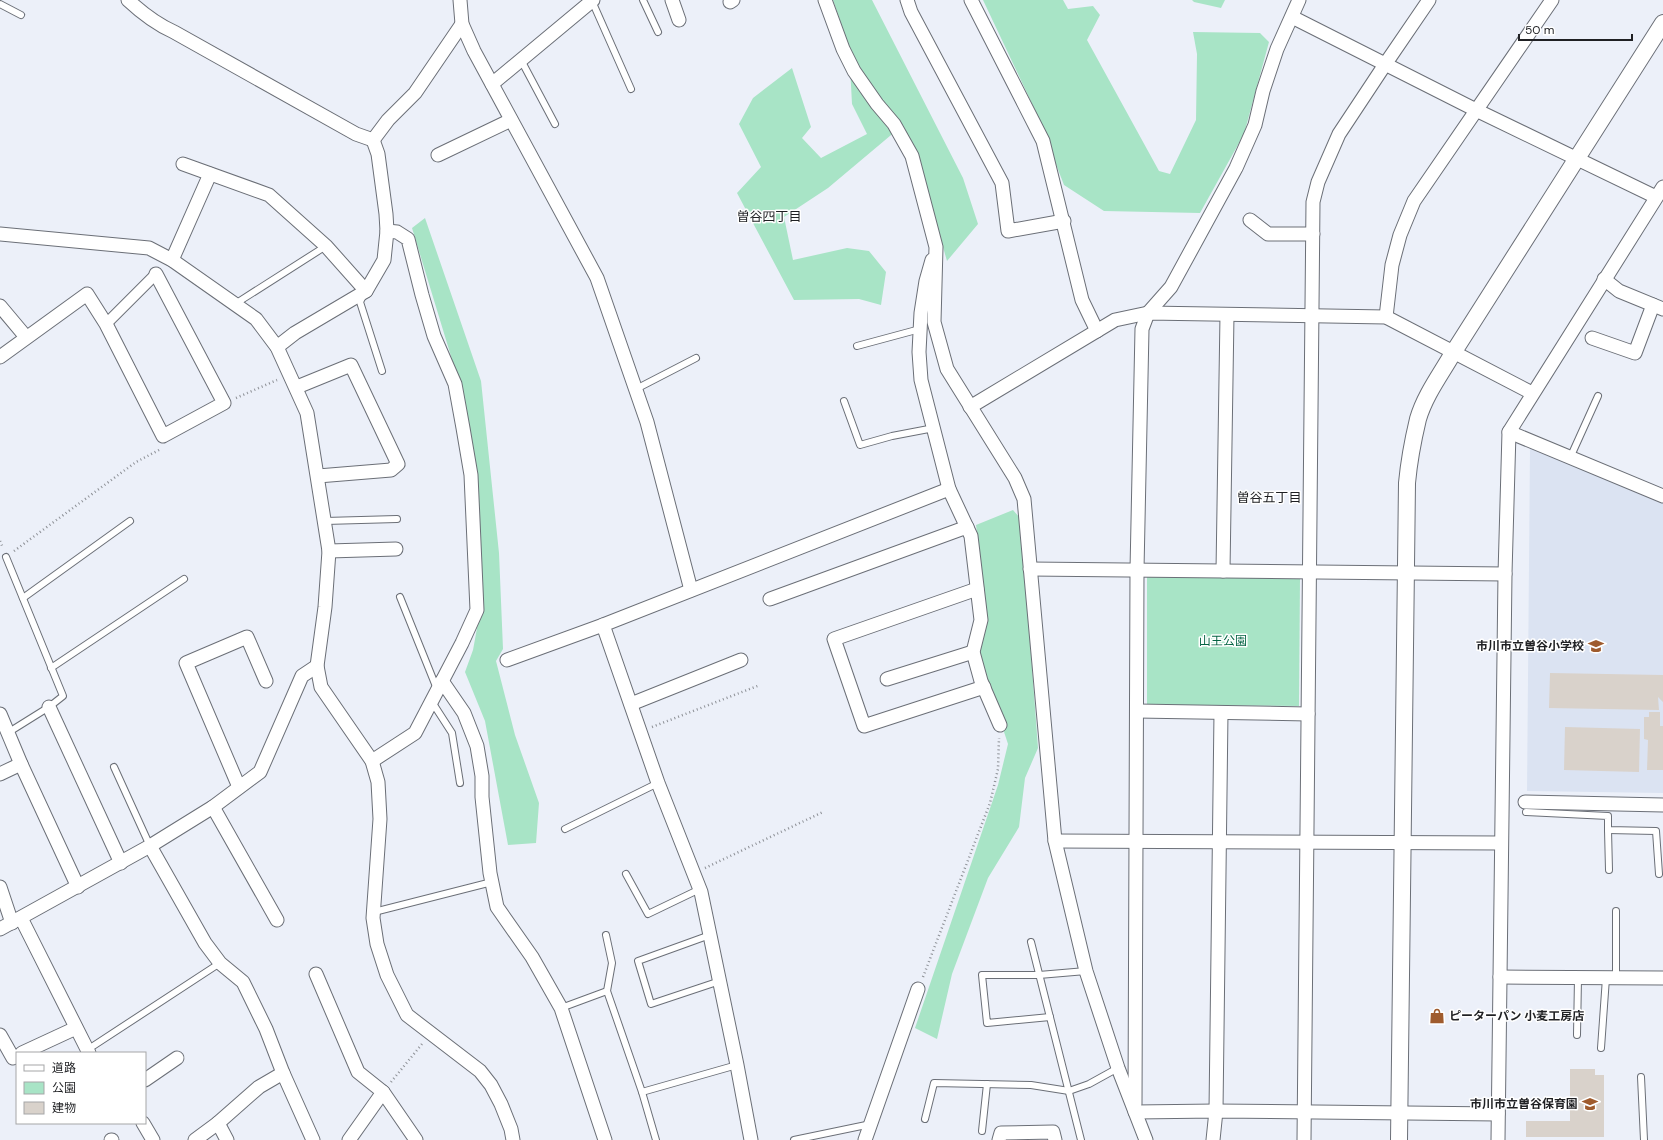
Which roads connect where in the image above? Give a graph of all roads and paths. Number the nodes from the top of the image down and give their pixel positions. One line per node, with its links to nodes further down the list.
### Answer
1 (128, 0): 26 (street)
2 (460, 0): 17 (street)
3 (643, 0): 18 (lane)
4 (672, 0): 15 (street)
5 (825, 0): 38 (street)
6 (907, 0): 33 (street)
7 (971, 0): 33 (street)
8 (1299, 0): 14 (street)
9 (1430, 0): 20 (street)
10 (1552, 0): 23 (street)
11 (592, 1): 19 (street); 22 (lane)
12 (0, 4): 13 (lane)
13 (21, 15)
14 (1292, 17): 20 (street); 46 (street)
15 (679, 20)
16 (1663, 23): 28 (street)
17 (462, 24): 21 (street); 26 (street)
18 (658, 32)
19 (520, 60): 21 (street); 25 (lane)
20 (1386, 63): 23 (street); 36 (street)
21 (492, 84): 24 (street)
22 (631, 89)
23 (1476, 110): 28 (street); 49 (street)
24 (511, 120): 27 (street); 63 (street)
25 (555, 124)
26 (373, 140): 34 (street)
27 (438, 155)
28 (1576, 159): 31 (street); 57 (street)
29 (183, 164): 30 (street)
30 (210, 174): 37 (street); 39 (street)
31 (1660, 192): 41 (street)
32 (1250, 220): 36 (street)
33 (1064, 221): 52 (street)
34 (387, 230): 42 (street); 105 (street)
35 (0, 234): 39 (street)
36 (1312, 234): 48 (street)
37 (326, 246): 42 (street); 43 (lane)
38 (936, 246): 51 (street); 68 (street)
39 (172, 260): 43 (street)
40 (156, 274): 50 (street); 67 (street)
41 (1604, 279): 45 (street); 64 (street)
42 (366, 291): 55 (street); 60 (lane)
43 (235, 304): 55 (street)
44 (0, 306): 53 (street)
45 (1658, 307): 54 (street)
46 (1148, 313): 47 (street); 52 (street); 84 (street)
47 (1227, 315): 48 (street); 85 (street)
48 (1312, 316): 49 (street); 86 (street)
49 (1386, 317): 57 (street)
50 (106, 324): 53 (street); 71 (street)
51 (920, 328): 56 (lane); 69 (street)
52 (1097, 330): 68 (street)
53 (26, 337): 58 (street)
54 (1592, 338)
55 (277, 346): 61 (street)
56 (857, 346)
57 (1453, 353): 64 (street); 87 (street)
58 (0, 357)
59 (696, 358): 63 (lane)
60 (382, 371)
61 (291, 374): 62 (street); 67 (path)
62 (297, 387): 73 (street); 73 (street)
63 (636, 389): 91 (street)
64 (1532, 393): 70 (street)
65 (1598, 396): 72 (lane)
66 (844, 401): 69 (lane)
67 (224, 403): 71 (street)
68 (970, 407): 83 (street)
69 (934, 428): 74 (street)
70 (1509, 432): 72 (street); 88 (street)
71 (163, 436): 82 (path)
72 (1570, 458): 75 (street)
73 (318, 476): 78 (street)
74 (949, 489): 79 (street); 91 (street)
75 (1663, 496)
76 (397, 520): 78 (lane)
77 (130, 521): 93 (lane)
78 (325, 521): 81 (street)
79 (967, 527): 90 (street); 94 (street)
80 (396, 548): 81 (street)
81 (329, 551): 99 (street)
82 (6, 557): 93 (lane)
83 (1030, 570): 84 (street); 129 (street)
84 (1137, 570): 85 (street); 108 (street)
85 (1223, 571): 86 (street)
86 (1308, 572): 87 (street); 111 (street)
87 (1406, 573): 88 (street); 133 (street)
88 (1505, 574): 134 (street)
89 (184, 579): 100 (lane)
90 (977, 589): 96 (street); 104 (street)
91 (691, 590): 95 (street)
92 (400, 597): 105 (lane)
93 (23, 598): 100 (lane)
94 (770, 599)
95 (603, 625): 97 (street); 106 (street)
96 (974, 652): 101 (street); 104 (street)
97 (507, 660)
98 (741, 660): 106 (street)
99 (317, 666): 115 (street); 121 (street)
100 (52, 668): 107 (lane)
101 (887, 679)
102 (266, 681): 121 (street)
103 (760, 685): 114 (path)
104 (984, 687): 112 (street)
105 (437, 691): 115 (street); 120 (lane); 141 (street)
106 (631, 704): 114 (street)
107 (49, 707): 113 (lane); 136 (street)
108 (1137, 711): 109 (street); 130 (street)
109 (1220, 713): 111 (street); 131 (street)
110 (0, 714): 113 (street)
111 (1308, 714): 132 (street)
112 (1000, 725): 161 (path)
113 (9, 732): 116 (street)
114 (640, 732): 119 (street)
115 (372, 761): 146 (street)
116 (21, 764): 118 (street); 143 (street)
117 (114, 767): 135 (lane)
118 (0, 774)
119 (658, 782): 127 (lane); 138 (street)
120 (460, 783)
121 (239, 787): 123 (street)
122 (1663, 805): 125 (street)
123 (213, 807): 135 (street); 147 (street)
124 (1525, 807): 125 (street)
125 (1609, 810): 128 (lane)
126 (823, 812): 138 (path)
127 (564, 829)
128 (1608, 830): 137 (lane); 140 (lane)
129 (1055, 841): 130 (street); 153 (street)
130 (1136, 841): 131 (street); 184 (street)
131 (1220, 841): 132 (street); 183 (street)
132 (1308, 842): 133 (street); 185 (street)
133 (1403, 842): 134 (street); 186 (street)
134 (1501, 843): 156 (street)
135 (150, 846): 136 (street); 152 (street)
136 (121, 863): 143 (street)
137 (1609, 870)
138 (694, 873): 144 (street)
139 (626, 874): 144 (lane)
140 (1659, 874)
141 (492, 882): 146 (lane); 163 (street)
142 (0, 886): 148 (street)
143 (78, 887): 148 (street)
144 (700, 890): 150 (street)
145 (1616, 911): 158 (lane)
146 (374, 912): 166 (street)
147 (277, 920)
148 (11, 923): 165 (street)
149 (606, 935): 162 (lane)
150 (710, 935): 160 (street); 160 (lane)
151 (1031, 942): 155 (lane)
152 (220, 963): 171 (lane); 176 (street)
153 (1086, 971): 155 (lane); 175 (street)
154 (316, 974): 181 (street)
155 (1039, 975): 164 (lane); 164 (lane)
156 (1500, 977): 157 (street); 187 (street)
157 (1578, 978): 158 (street); 167 (lane)
158 (1611, 978): 159 (street); 169 (lane)
159 (1663, 978)
160 (720, 981): 174 (street)
161 (918, 989): 191 (street)
162 (607, 991): 163 (lane); 182 (lane)
163 (561, 1008): 200 (street)
164 (1050, 1017): 180 (lane)
165 (76, 1028): 170 (street); 171 (street)
166 (431, 1033): 181 (path); 199 (street)
167 (1577, 1034)
168 (0, 1035): 172 (street)
169 (1601, 1048)
170 (24, 1052)
171 (88, 1052)
172 (16, 1056)
173 (177, 1058): 178 (street)
174 (737, 1065): 182 (lane); 202 (street)
175 (1118, 1068): 180 (lane); 184 (street)
176 (283, 1073): 189 (street); 196 (street)
177 (1641, 1076): 213 (lane)
178 (146, 1079)
179 (987, 1084): 180 (lane); 188 (lane); 192 (lane)
180 (1069, 1091): 207 (lane)
181 (383, 1092): 197 (street); 198 (street)
182 (642, 1092): 201 (lane)
183 (1216, 1111): 184 (street); 185 (street); 209 (street)
184 (1135, 1112): 208 (street)
185 (1304, 1113): 186 (street); 210 (street)
186 (1400, 1114): 187 (street); 211 (street)
187 (1498, 1114): 212 (street)
188 (926, 1119)
189 (218, 1123): 194 (street); 195 (street)
190 (144, 1124): 193 (street)
191 (871, 1124): 203 (lane); 204 (street)
192 (982, 1131)
193 (154, 1140)
194 (195, 1140)
195 (227, 1140)
196 (313, 1140)
197 (349, 1140)
198 (416, 1140)
199 (513, 1140)
200 (605, 1140)
201 (656, 1140)
202 (751, 1140)
203 (794, 1140)
204 (865, 1140)
205 (999, 1140): 206 (street)
206 (1055, 1140)
207 (1081, 1140)
208 (1146, 1140)
209 (1214, 1140)
210 (1304, 1140)
211 (1399, 1140)
212 (1498, 1140)
213 (1644, 1140)

